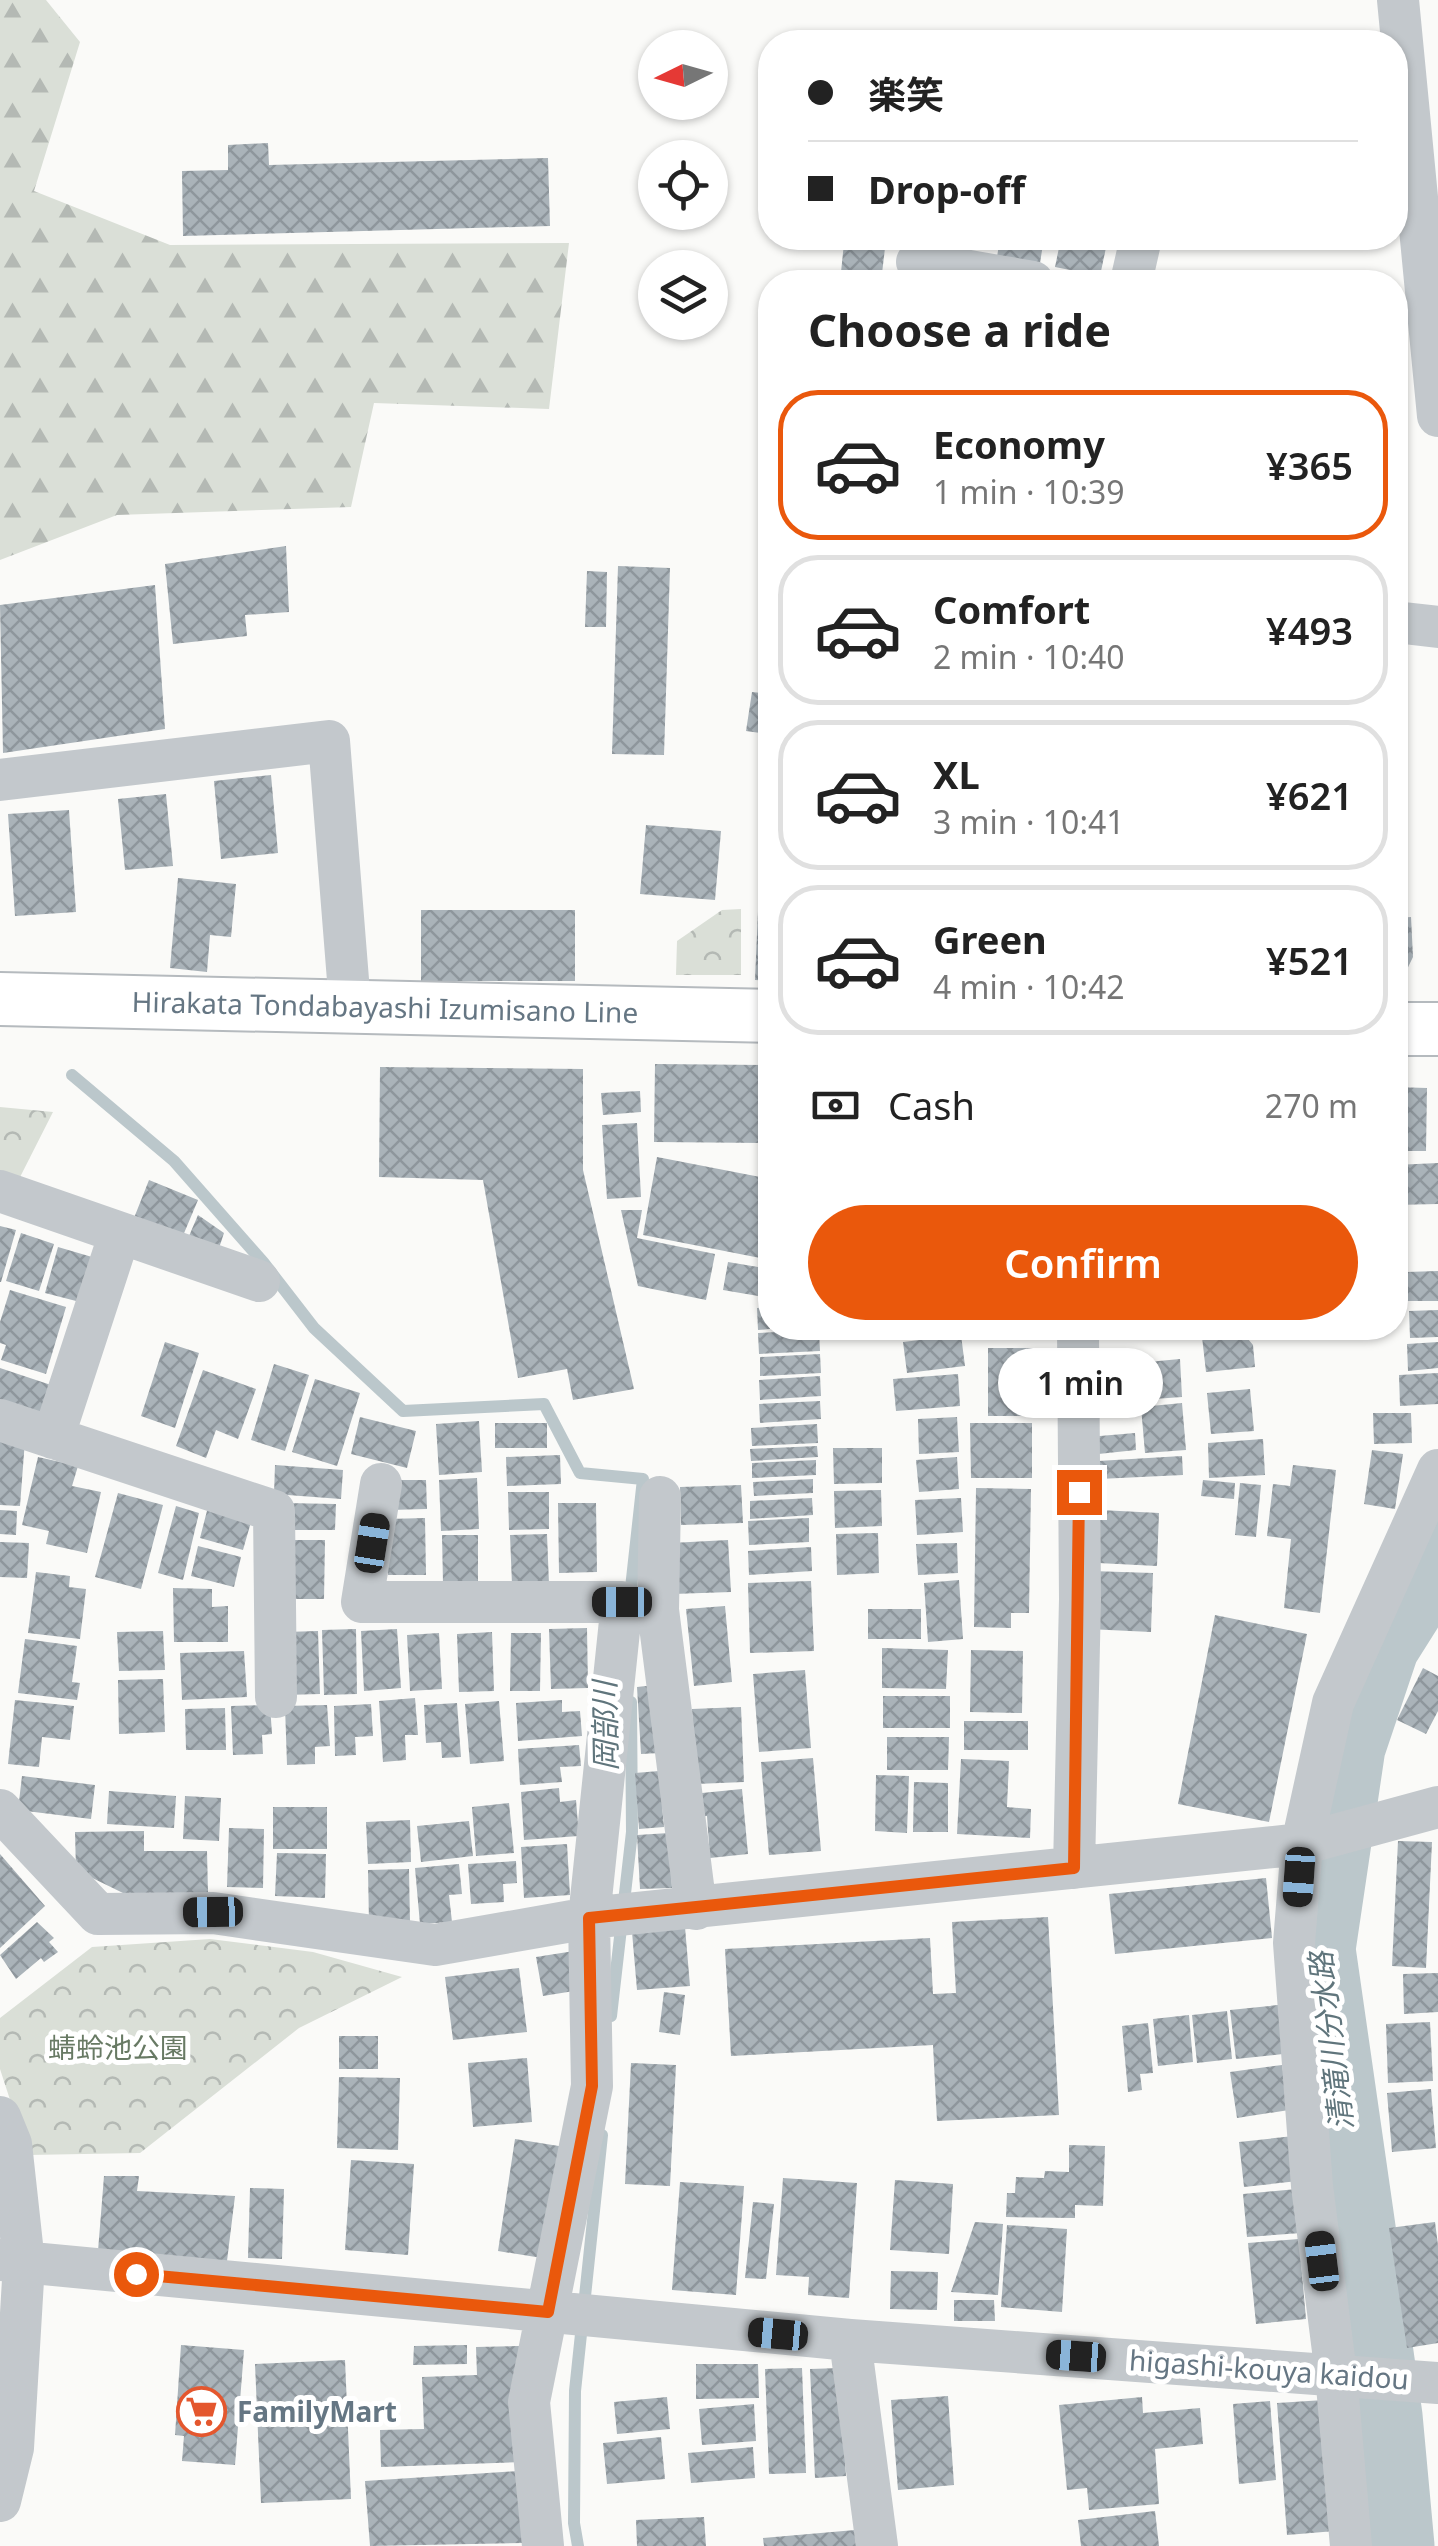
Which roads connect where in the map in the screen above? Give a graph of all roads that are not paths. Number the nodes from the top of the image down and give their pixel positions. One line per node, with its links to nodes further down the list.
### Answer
1 (1398, 0): 2 (street)
2 (1401, 30)
3 (1408, 104): 6 (street)
4 (916, 262): 5 (street)
5 (963, 270)
6 (1438, 416)
7 (1408, 624): 8 (street)
8 (1438, 627)
9 (0, 780): 11 (street)
10 (0, 998): 11 (main road, Hirakata Tondabayashi Izumisano Line)
11 (350, 1005): 12 (main road, Hirakata Tondabayashi Izumisano Line)
12 (758, 1016)
13 (1408, 1028): 14 (main road)
14 (1438, 1029)
15 (0, 1191): 16 (street)
16 (120, 1233): 17 (street); 20 (street)
17 (259, 1280)
18 (1078, 1340): 28 (street)
19 (0, 1420): 20 (street)
20 (53, 1438): 24 (street)
21 (1438, 1470): 27 (street)
22 (381, 1484): 30 (street)
23 (660, 1497): 29 (street)
24 (276, 1697)
25 (1438, 1808): 27 (street)
26 (0, 1810): 30 (street)
27 (1302, 1844): 28 (street); 35 (street)
28 (1074, 1868): 29 (street)
29 (696, 1909): 30 (street)
30 (610, 1916): 33 (street)
31 (0, 2118): 32 (street)
32 (12, 2262): 33 (street, higashi-kouya kaidou); 37 (street)
33 (570, 2315): 34 (street, higashi-kouya kaidou); 38 (street)
34 (850, 2340): 35 (street, higashi-kouya kaidou); 39 (street)
35 (1336, 2374): 36 (street, higashi-kouya kaidou); 40 (street)
36 (1438, 2382)
37 (0, 2500)
38 (543, 2546)
39 (877, 2546)
40 (1352, 2546)

